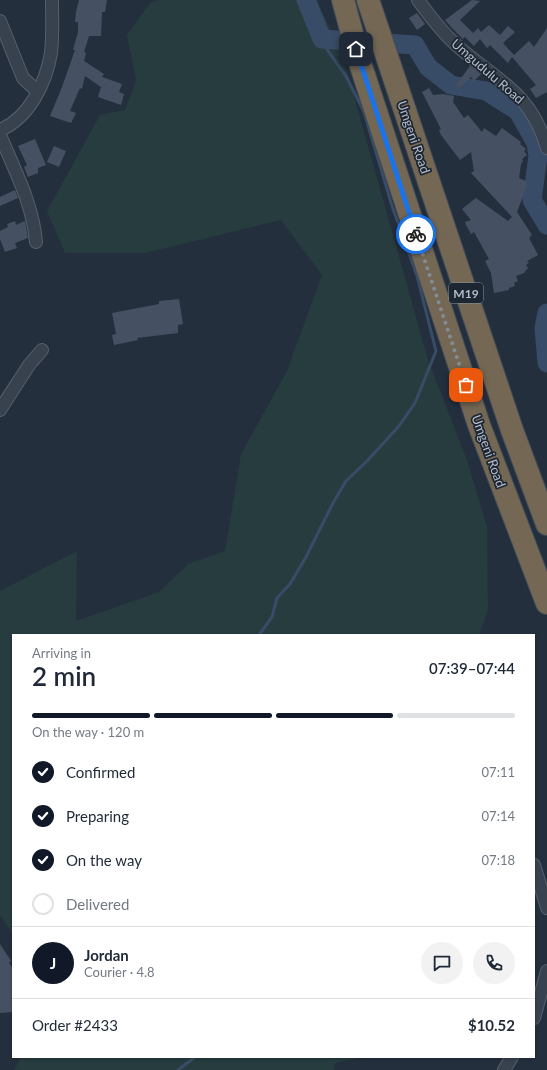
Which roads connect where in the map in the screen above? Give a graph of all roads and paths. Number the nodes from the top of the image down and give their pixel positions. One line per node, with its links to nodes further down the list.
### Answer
1 (52, 0): 6 (street)
2 (343, 0): 14 (highway, Umgeni Road / M19)
3 (368, 0): 13 (highway, Umgeni Road / M19)
4 (418, 0): 9 (street, Umgudulu Road)
5 (0, 21): 6 (street)
6 (37, 91): 7 (street)
7 (0, 130)
8 (0, 135): 10 (street)
9 (547, 148)
10 (36, 242)
11 (42, 350): 12 (street)
12 (0, 410)
13 (547, 524)
14 (547, 603)
15 (535, 868): 16 (street)
16 (547, 908)
17 (547, 971): 18 (street)
18 (535, 1014)
19 (511, 1058): 20 (street)
20 (504, 1070)

